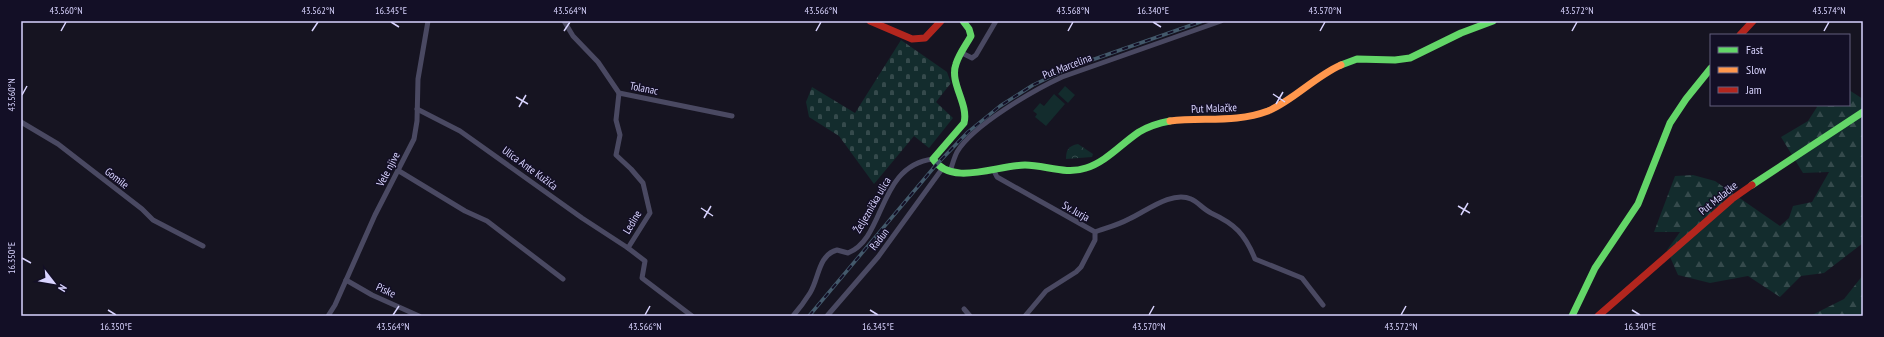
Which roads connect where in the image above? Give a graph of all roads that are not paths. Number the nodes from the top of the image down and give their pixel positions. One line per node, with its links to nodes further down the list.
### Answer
1 (428, 21): 14 (street, Vele njive)
2 (564, 21): 13 (street, Tolanac)
3 (870, 21): 4 (main road)
4 (941, 21)
5 (963, 21): 11 (main road)
6 (996, 21): 11 (street)
7 (1221, 21): 22 (street, Put Marcelina)
8 (1493, 21): 20 (main road, Put Malačke)
9 (1752, 21): 10 (main road)
10 (1741, 34)
11 (962, 53): 18 (main road)
12 (1710, 69): 37 (main road)
13 (619, 93): 16 (street, Tolanac); 25 (street, Ledine)
14 (417, 109): 21 (street, Vele njive); 25 (street, Ulica Ante Kužića)
15 (1863, 112): 38 (main road, Put Malačke)
16 (732, 116)
17 (21, 122): 24 (street, Gomile)
18 (933, 159): 19 (main road, Put Malačke); 33 (street, Željeznička ulica)
19 (942, 169): 22 (main road, Put Malačke); 34 (street, Radun)
20 (994, 170): 22 (main road, Put Malačke); 23 (street, Sv. Jurja)
21 (399, 171): 26 (street); 27 (street, Vele njive)
22 (950, 172)
23 (1095, 232): 28 (street); 36 (street, Sv. Jurja)
24 (203, 246)
25 (628, 248): 32 (street, Ledine)
26 (563, 279)
27 (346, 280): 30 (street, Vele njive); 31 (street, Piske)
28 (1323, 305)
29 (964, 309): 35 (street)
30 (328, 316)
31 (419, 316)
32 (692, 316)
33 (793, 316)
34 (827, 316)
35 (970, 316)
36 (1024, 316)
37 (1572, 316)
38 (1598, 316)

